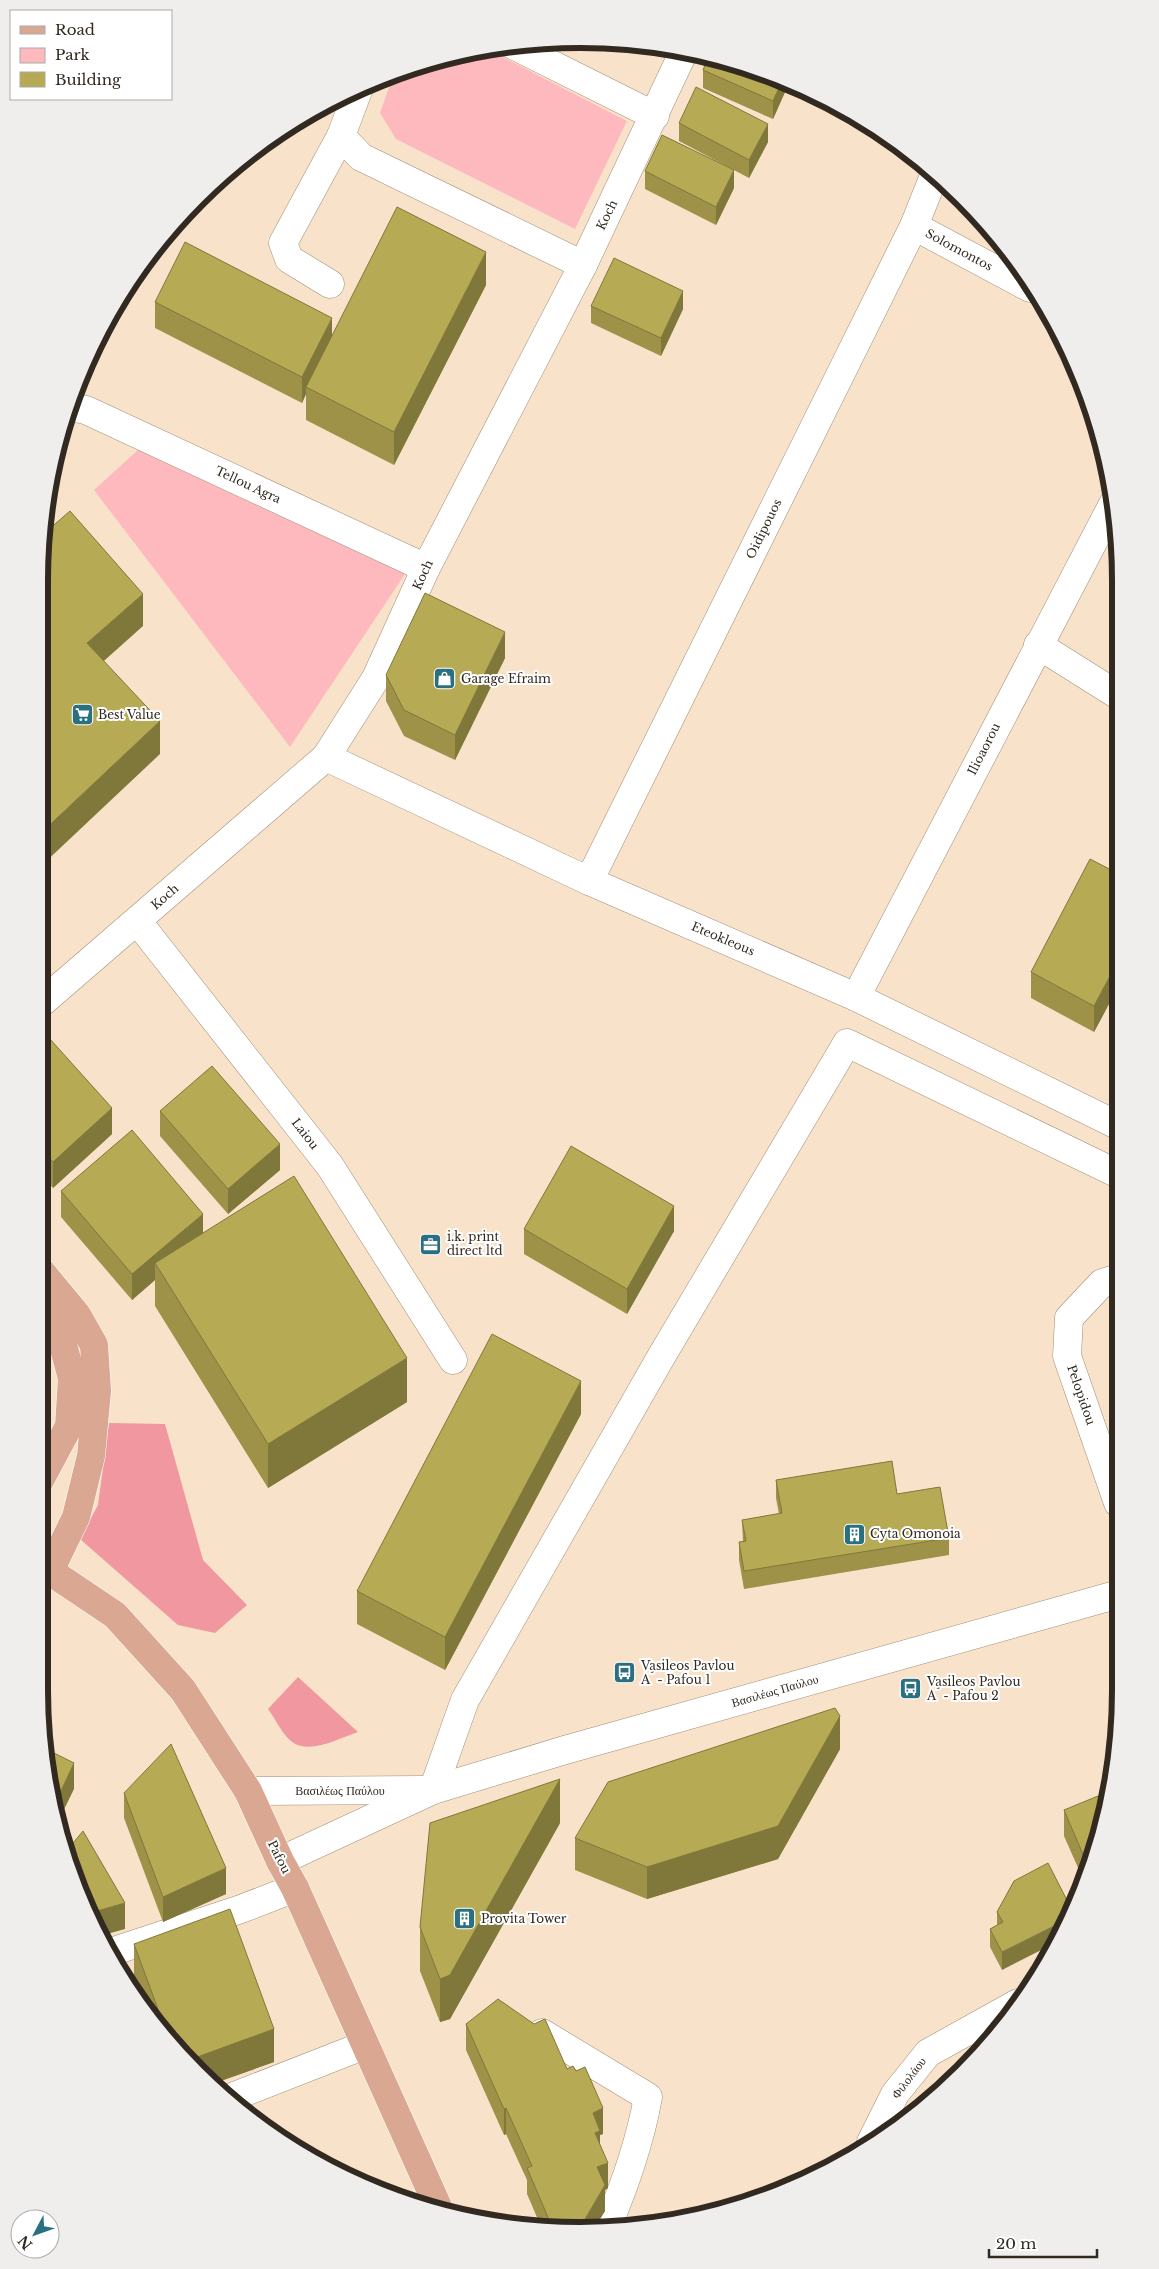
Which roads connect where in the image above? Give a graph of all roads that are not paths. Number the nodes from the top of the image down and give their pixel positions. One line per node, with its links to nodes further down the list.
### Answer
1 (525, 51): 4 (street)
2 (681, 58): 4 (street, Koch)
3 (355, 97): 5 (street)
4 (655, 116): 8 (street, Koch)
5 (340, 136): 8 (street); 9 (street)
6 (932, 182): 7 (street, Oidipouos)
7 (914, 226): 10 (street, Solomontos); 17 (street, Oidipouos)
8 (583, 265): 13 (street, Koch)
9 (330, 284)
10 (1022, 284)
11 (76, 408): 13 (street, Tellou Agra)
12 (1107, 514): 14 (street, Ilioaorou)
13 (426, 568): 16 (street, Koch)
14 (1038, 645): 15 (street); 20 (street, Ilioaorou)
15 (1112, 691)
16 (326, 757): 17 (street, Eteokleous); 18 (street, Koch)
17 (590, 881): 20 (street, Eteokleous)
18 (138, 922): 19 (street, Koch); 26 (street, Laiou)
19 (48, 997)
20 (856, 997): 21 (street, Eteokleous)
21 (1112, 1123)
22 (1112, 1171): 32 (street)
23 (48, 1279): 29 (main road)
24 (1112, 1280): 28 (street, Pelopidou)
25 (48, 1316): 27 (main road)
26 (453, 1360)
27 (48, 1465)
28 (1112, 1486)
29 (48, 1561)
30 (48, 1570): 33 (main road, Pafou)
31 (1112, 1596): 32 (street, Βασιλέως Παύλου)
32 (432, 1790): 33 (street, Βασιλέως Παύλου); 34 (street, Βασιλέως Παύλου)
33 (248, 1791): 34 (main road, Pafou)
34 (280, 1861): 35 (main road, Pafou)
35 (295, 1888): 36 (street); 39 (main road, Pafou)
36 (116, 1950)
37 (1001, 2014): 41 (street, Φιλολάου)
38 (542, 2033): 43 (street)
39 (366, 2045): 40 (street); 42 (main road, Pafou)
40 (236, 2095)
41 (877, 2131)
42 (435, 2201)
43 (610, 2220)

